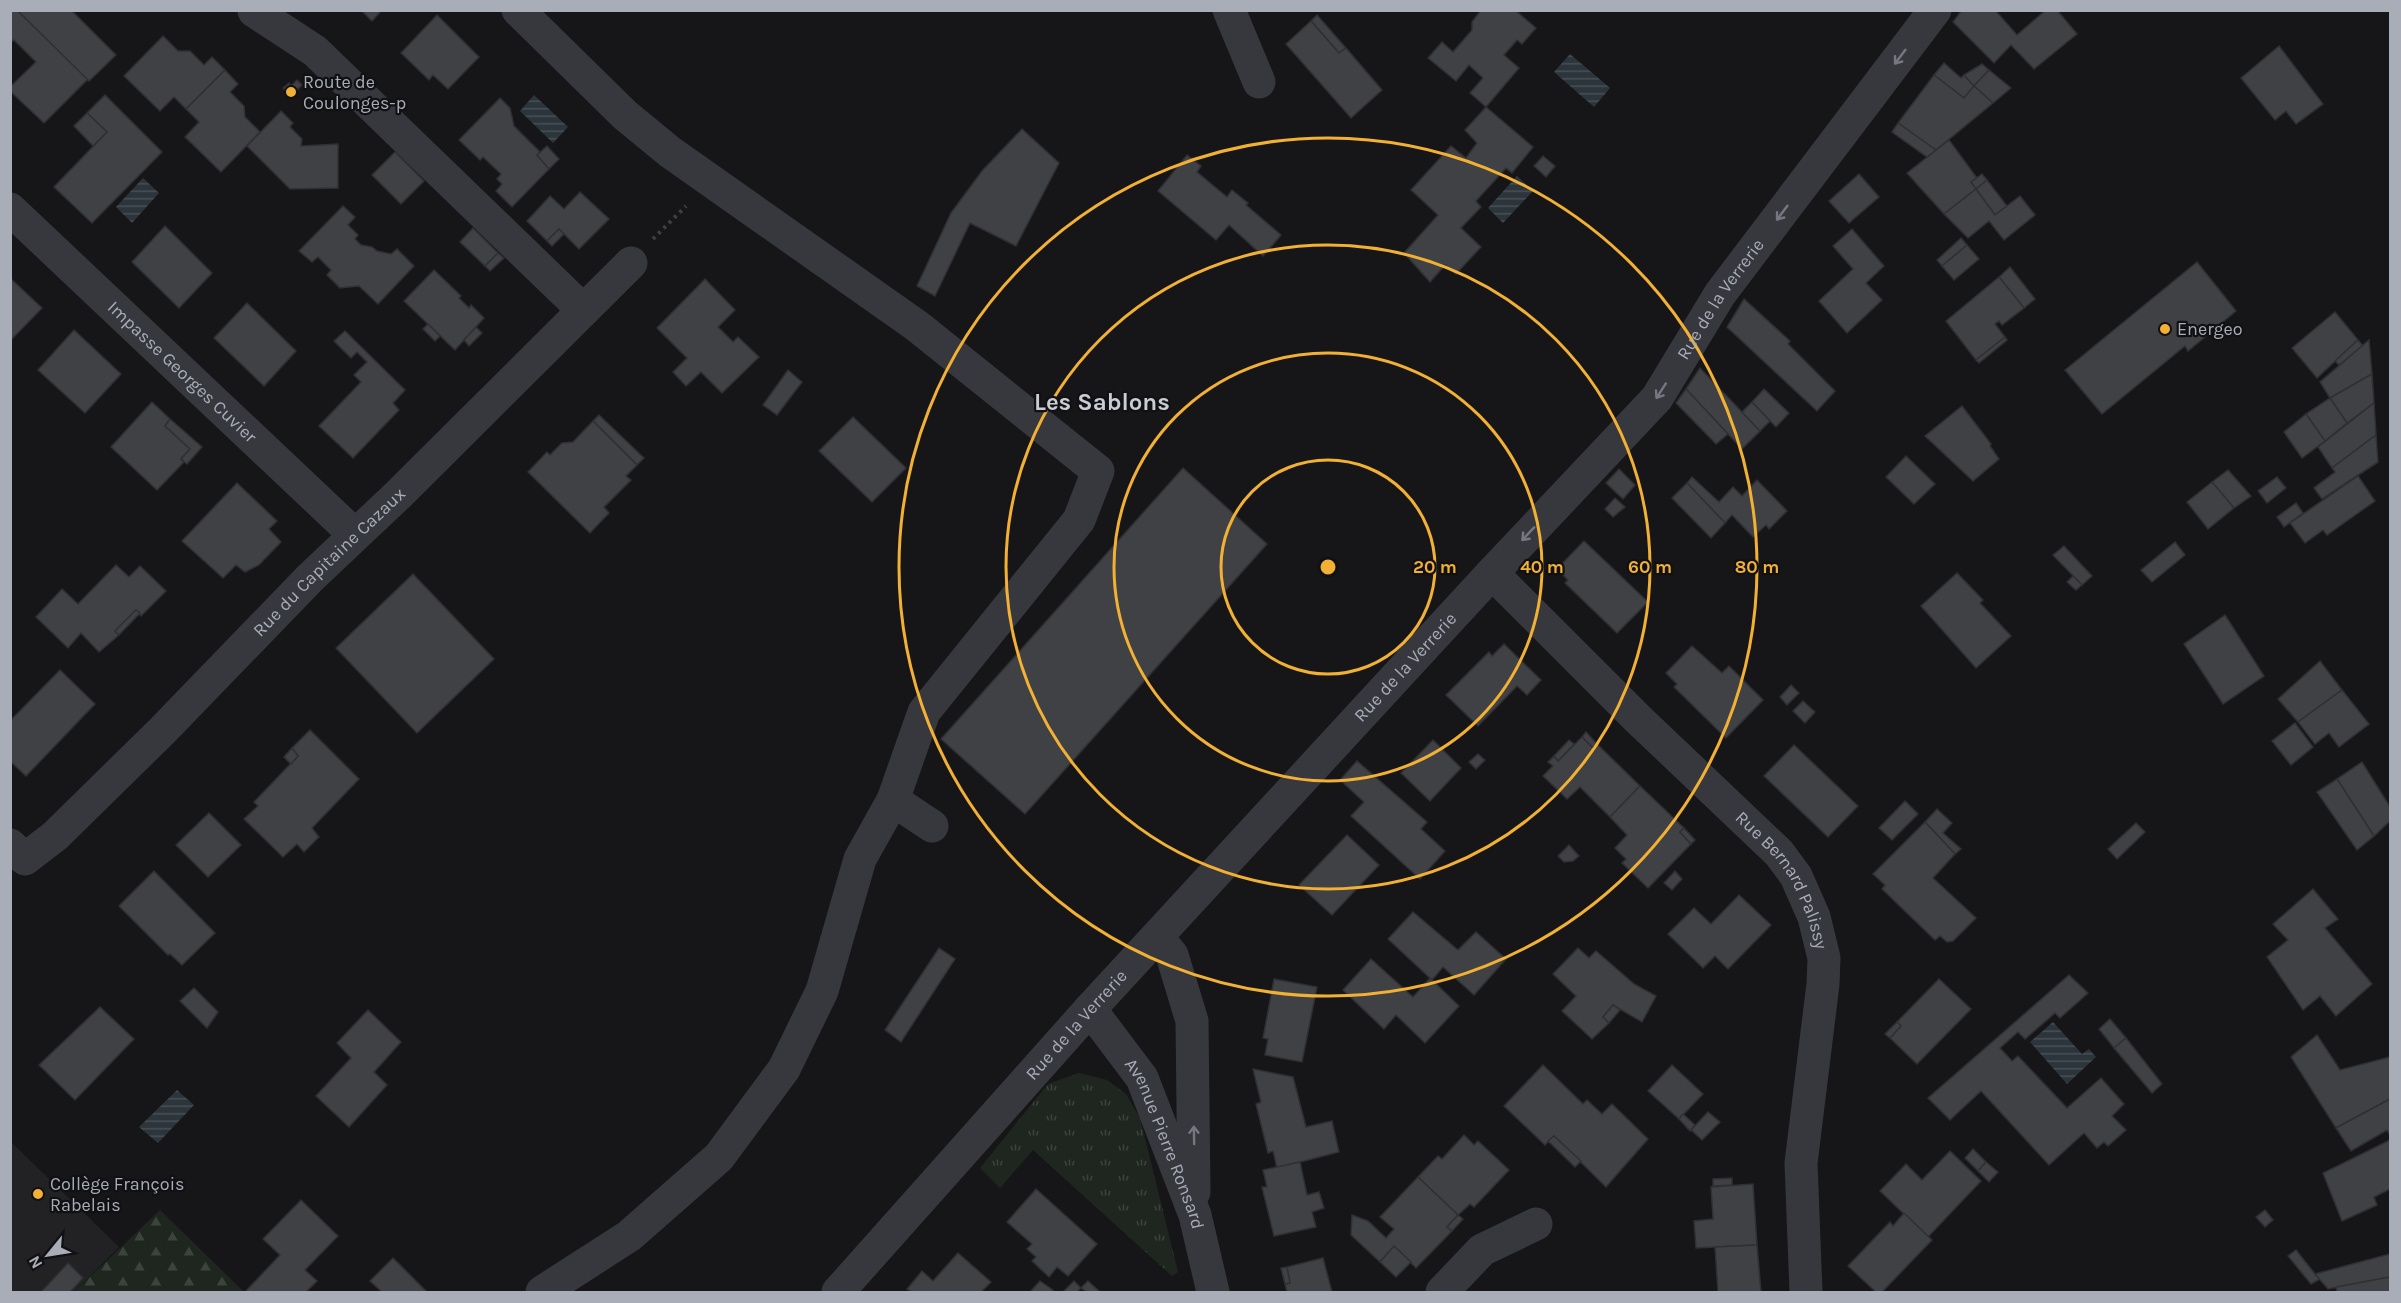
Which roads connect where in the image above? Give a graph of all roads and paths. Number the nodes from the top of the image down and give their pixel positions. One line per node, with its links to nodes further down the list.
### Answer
1 (254, 10): 9 (street)
2 (518, 10): 6 (street)
3 (1228, 10): 5 (street)
4 (1935, 10): 11 (street, Rue de la Verrerie, one-way to 11)
5 (1259, 82)
6 (705, 178): 8 (path); 12 (street)
7 (10, 209): 10 (street, Impasse Georges Cuvier)
8 (631, 263): 9 (street, Rue du Capitaine Cazaux)
9 (582, 309): 10 (street, Rue du Capitaine Cazaux)
10 (355, 535): 14 (street, Rue du Capitaine Cazaux)
11 (1492, 573): 15 (street, Rue de la Verrerie); 23 (street, Rue Bernard Palissy)
12 (893, 800): 13 (street); 19 (street)
13 (932, 826)
14 (18, 852)
15 (1157, 937): 16 (street, Rue de la Verrerie); 17 (street, one-way to 15)
16 (1090, 1009): 17 (street, Avenue Pierre Ronsard); 20 (street, Rue de la Verrerie)
17 (1195, 1215): 21 (street, Avenue Pierre Ronsard)
18 (1536, 1224): 22 (street)
19 (542, 1293)
20 (838, 1293)
21 (1213, 1293)
22 (1442, 1293)
23 (1806, 1293)

